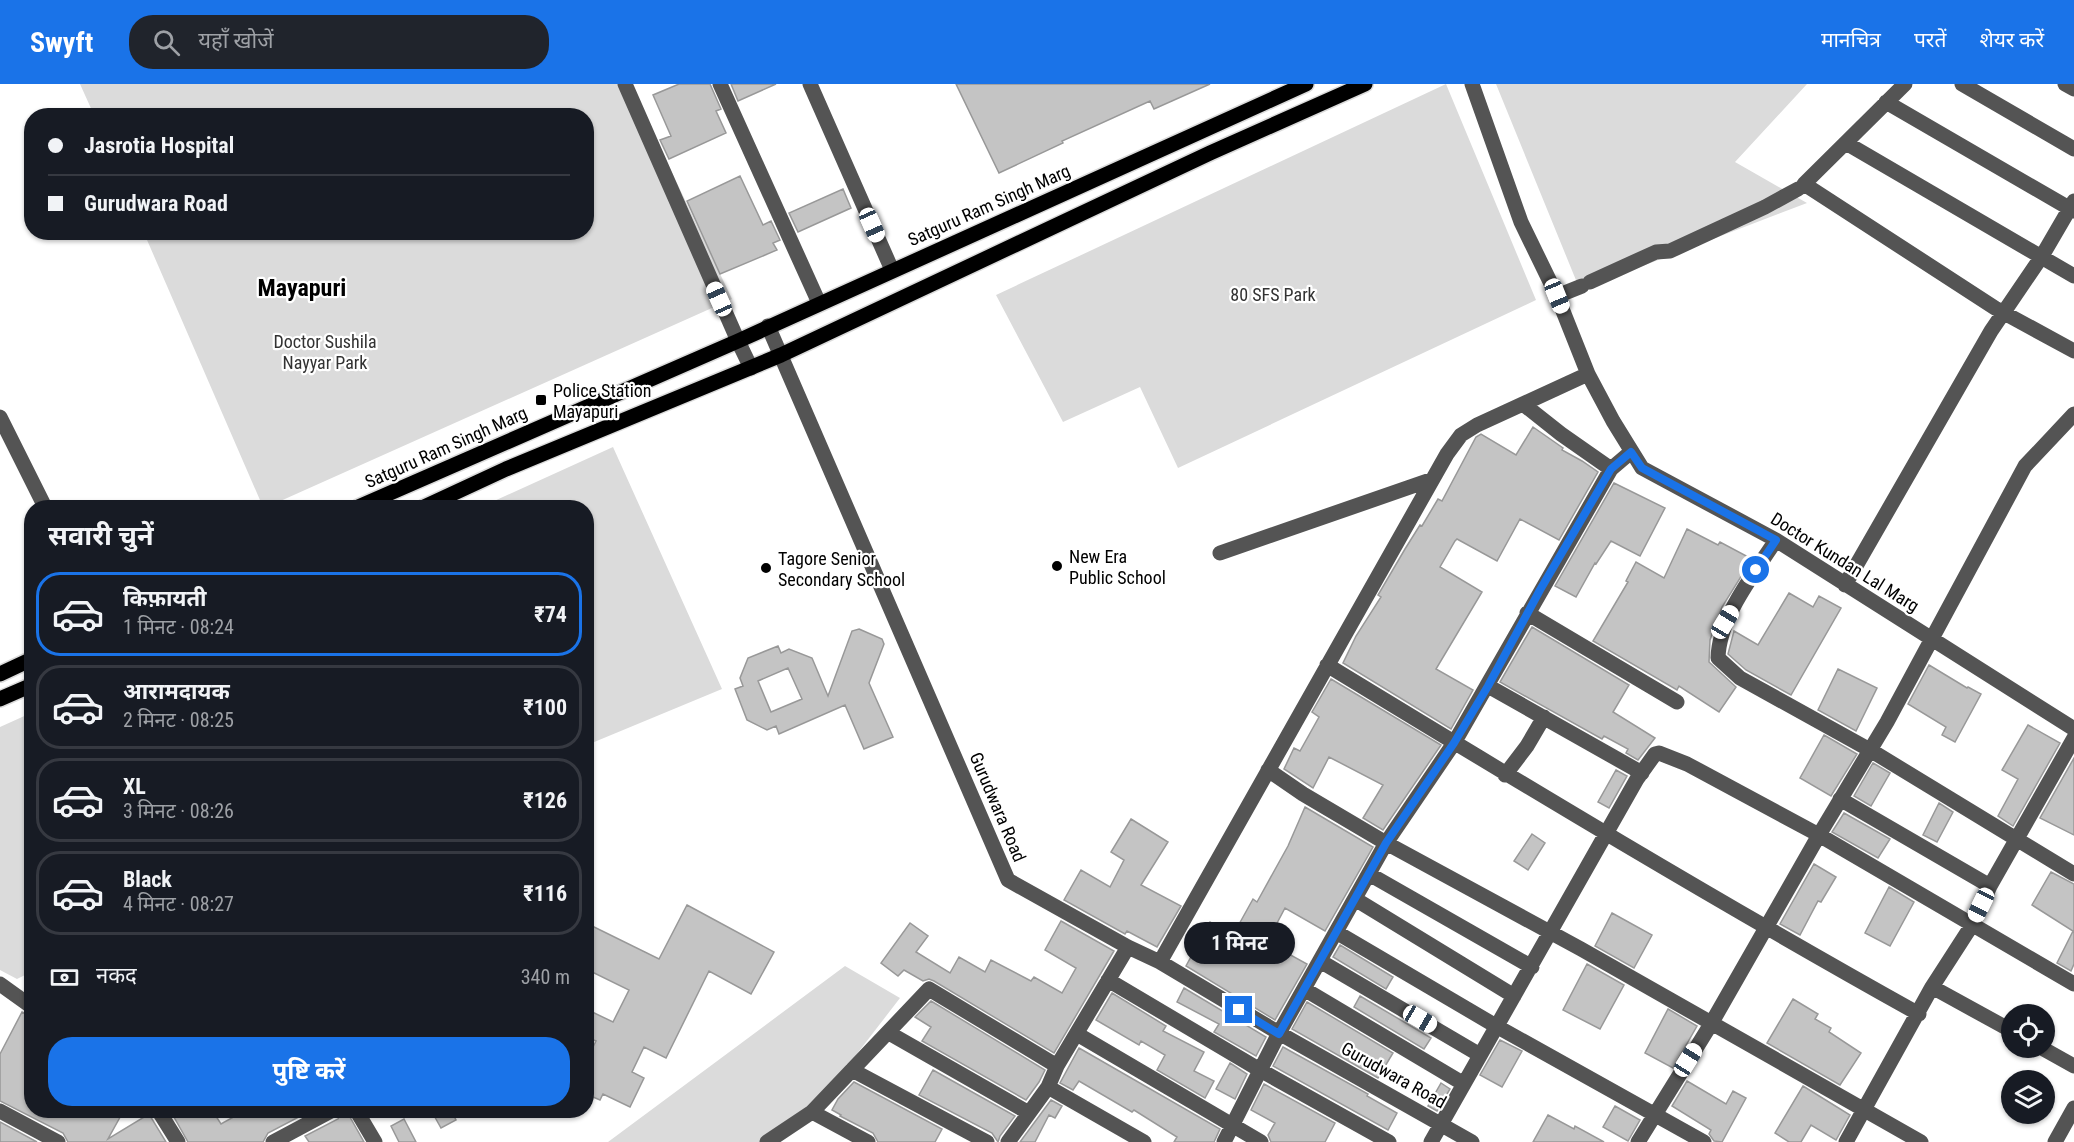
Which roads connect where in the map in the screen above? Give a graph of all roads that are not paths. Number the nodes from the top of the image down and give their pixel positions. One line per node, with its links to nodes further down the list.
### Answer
1 (625, 84): 23 (street)
2 (720, 84): 20 (street)
3 (810, 84): 17 (street)
4 (1306, 84): 17 (main road, Satguru Ram Singh Marg)
5 (1365, 84): 25 (main road)
6 (1472, 84): 19 (street, Doctor Kundan Lal Marg)
7 (1905, 84): 11 (street)
8 (1962, 84): 13 (street)
9 (2065, 84): 10 (street)
10 (2074, 89)
11 (1886, 102): 12 (street); 15 (street)
12 (1846, 142): 16 (street); 21 (street)
13 (2074, 149)
14 (1798, 189): 19 (street)
15 (2072, 206): 16 (street)
16 (2042, 256): 18 (street); 21 (street)
17 (892, 270): 20 (main road, Satguru Ram Singh Marg)
18 (2074, 276)
19 (1557, 296): 27 (street, Doctor Kundan Lal Marg)
20 (819, 303): 22 (main road, Satguru Ram Singh Marg)
21 (2002, 312): 24 (street); 39 (street)
22 (768, 326): 23 (main road, Satguru Ram Singh Marg); 25 (street, Gurudwara Road)
23 (738, 340): 26 (street); 35 (main road, Satguru Ram Singh Marg)
24 (2074, 351)
25 (781, 355): 26 (main road); 70 (street, Gurudwara Road)
26 (752, 368): 36 (main road)
27 (1588, 374): 28 (street); 31 (street, Doctor Kundan Lal Marg)
28 (1523, 404): 32 (street); 33 (street)
29 (2074, 414): 41 (street)
30 (0, 417): 34 (street)
31 (1631, 452): 32 (street); 37 (street, Doctor Kundan Lal Marg)
32 (1611, 469): 40 (street)
33 (1433, 479): 38 (street); 43 (street)
34 (42, 500)
35 (374, 500)
36 (439, 500)
37 (1776, 540): 39 (street, Doctor Kundan Lal Marg); 53 (street)
38 (1220, 553)
39 (1845, 585): 41 (street, Doctor Kundan Lal Marg)
40 (1527, 613): 45 (street); 48 (street)
41 (1932, 640): 50 (street, Doctor Kundan Lal Marg); 53 (street)
42 (24, 663): 44 (main road)
43 (1327, 665): 52 (street); 54 (street)
44 (0, 674)
45 (1488, 686): 49 (street); 52 (street)
46 (24, 689): 47 (main road)
47 (0, 699)
48 (1677, 702)
49 (1544, 717): 55 (street); 56 (street)
50 (2074, 729)
51 (2074, 738): 60 (street)
52 (1454, 743): 56 (street); 61 (street)
53 (1870, 750): 57 (street); 60 (street)
54 (1268, 770): 61 (street); 72 (street)
55 (1642, 772): 58 (street); 59 (street)
56 (1506, 775): 58 (street)
57 (1840, 799): 59 (street); 64 (street)
58 (1607, 834): 67 (street); 69 (street)
59 (1819, 835): 66 (street); 67 (street)
60 (2017, 838): 63 (street); 64 (street)
61 (1386, 843): 62 (street); 69 (street)
62 (1369, 873): 65 (street); 73 (street)
63 (2074, 874)
64 (1990, 886): 66 (street)
65 (1355, 899): 68 (street); 79 (street)
66 (1972, 925): 76 (street); 77 (street)
67 (1765, 928): 81 (street); 82 (street)
68 (1336, 932): 71 (street); 84 (street)
69 (1551, 933): 73 (street); 82 (street)
70 (1128, 947): 72 (street, Gurudwara Road); 74 (street)
71 (1320, 961): 78 (street); 88 (street)
72 (1160, 962): 87 (street, Gurudwara Road)
73 (1532, 967): 79 (street)
74 (1108, 980): 86 (street); 93 (street)
75 (0, 984): 80 (street)
76 (2074, 984)
77 (1932, 987): 81 (street); 83 (street)
78 (1304, 989): 87 (street); 94 (street)
79 (1514, 996): 84 (street)
80 (24, 1001)
81 (1918, 1014): 96 (street)
82 (1711, 1024): 96 (street); 101 (street)
83 (2001, 1025)
84 (1496, 1026): 88 (street); 101 (street)
85 (889, 1033): 90 (street); 92 (street); 100 (street)
86 (1077, 1034): 90 (street); 105 (street)
87 (1279, 1034): 93 (street); 106 (street, Gurudwara Road)
88 (1480, 1054): 94 (street)
89 (2055, 1055): 91 (street)
90 (1057, 1065): 95 (street)
91 (2074, 1066)
92 (852, 1070): 99 (street); 114 (street)
93 (1260, 1070): 105 (street); 119 (street)
94 (1464, 1084): 106 (street)
95 (1048, 1087): 100 (street); 116 (street)
96 (1864, 1108): 124 (street); 125 (street)
97 (2074, 1108): 107 (street)
98 (0, 1111): 108 (street)
99 (812, 1112): 112 (street); 113 (street)
100 (1029, 1113): 115 (street)
101 (1655, 1113): 122 (street); 123 (street)
102 (163, 1118): 109 (street)
103 (318, 1118): 110 (street)
104 (361, 1118): 111 (street)
105 (1232, 1124): 117 (street); 118 (street)
106 (1442, 1124): 120 (street); 121 (street, Gurudwara Road)
107 (2068, 1131): 126 (street)
108 (58, 1142)
109 (178, 1142)
110 (273, 1142)
111 (375, 1142)
112 (767, 1142)
113 (868, 1142)
114 (987, 1142)
115 (1008, 1142)
116 (1144, 1142)
117 (1224, 1142)
118 (1261, 1142)
119 (1389, 1142)
120 (1431, 1142)
121 (1472, 1142)
122 (1638, 1142)
123 (1704, 1142)
124 (1846, 1142)
125 (1921, 1142)
126 (2055, 1142)

